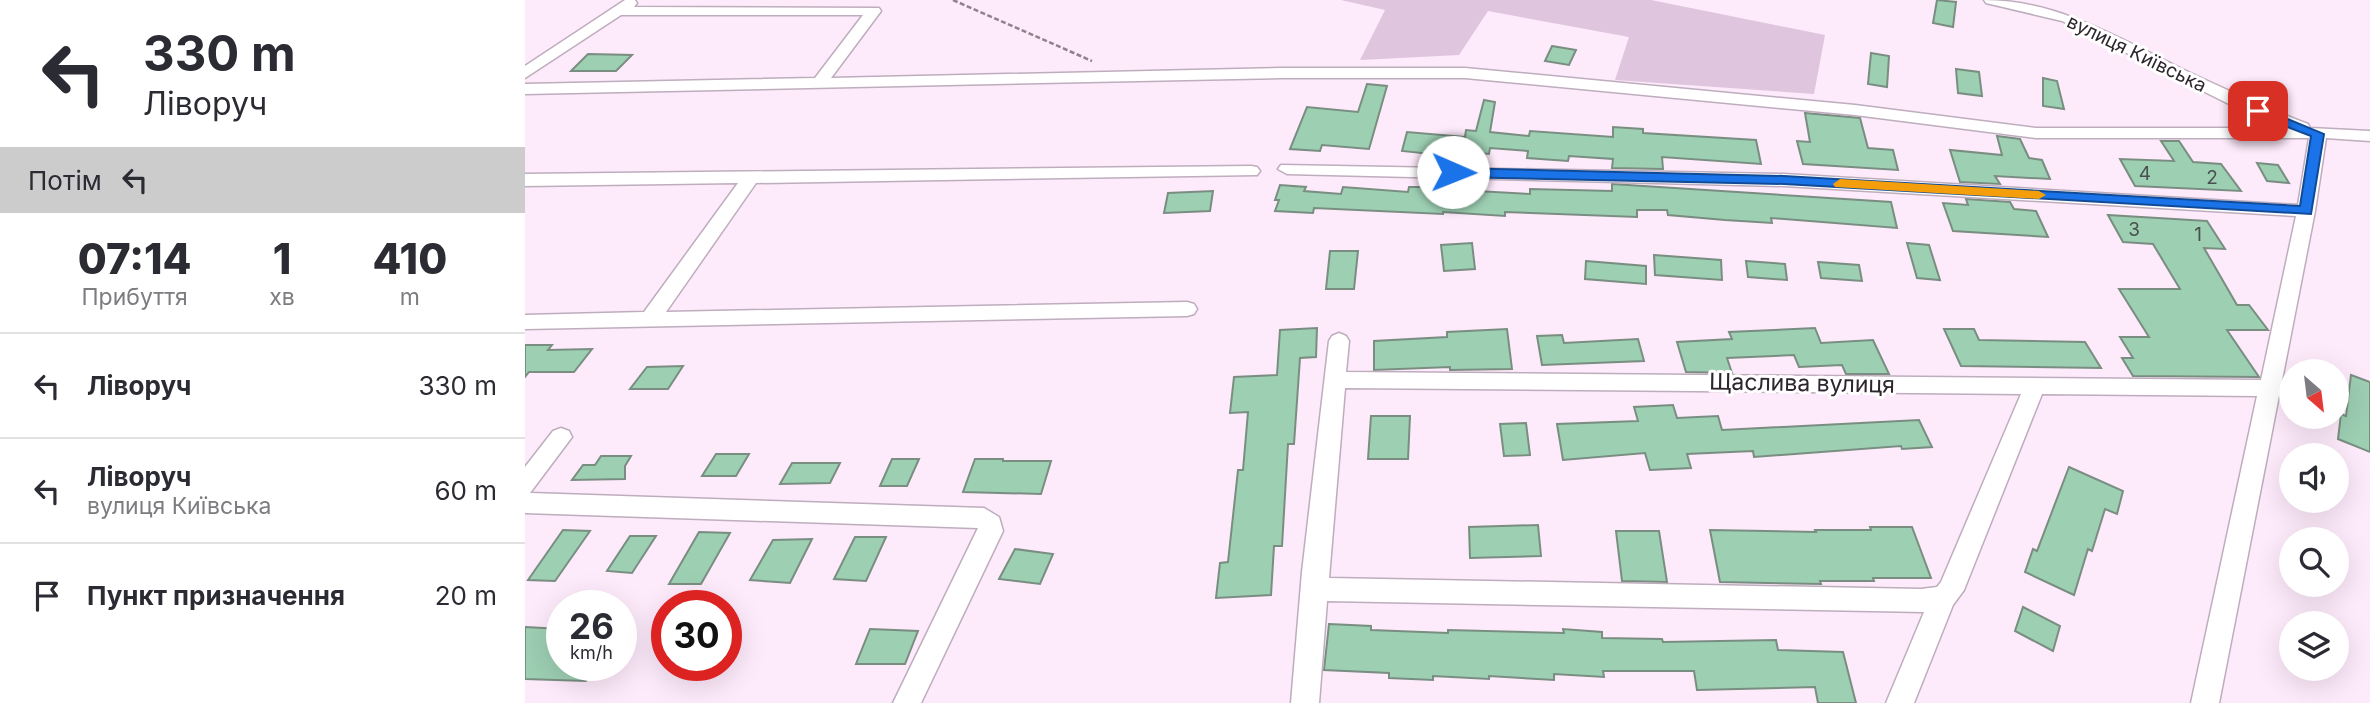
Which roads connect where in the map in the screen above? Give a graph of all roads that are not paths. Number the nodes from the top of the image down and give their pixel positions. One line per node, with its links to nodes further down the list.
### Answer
1 (635, 0): 4 (street)
2 (1991, 0): 3 (street, вулиця Київська)
3 (2044, 5): 8 (street, вулиця Київська)
4 (620, 10): 5 (street); 6 (street)
5 (525, 73)
6 (819, 83): 7 (street); 8 (street)
7 (525, 89)
8 (2318, 134): 9 (street); 14 (street)
9 (2370, 136)
10 (1287, 169): 14 (street)
11 (1251, 171): 12 (street)
12 (751, 177): 13 (street); 16 (street)
13 (525, 180)
14 (2306, 211): 21 (street)
15 (1187, 309): 16 (street)
16 (649, 320): 17 (street)
17 (525, 322)
18 (1339, 341): 19 (street)
19 (1335, 380): 20 (street, Щаслива вулиця); 25 (street)
20 (2035, 386): 21 (street, Щаслива вулиця); 26 (street)
21 (2270, 388): 30 (street)
22 (561, 437): 23 (street)
23 (525, 485)
24 (525, 503): 27 (street)
25 (1316, 582): 26 (street); 28 (street)
26 (1943, 598): 29 (street)
27 (907, 703)
28 (1305, 703)
29 (1900, 703)
30 (2204, 703)

